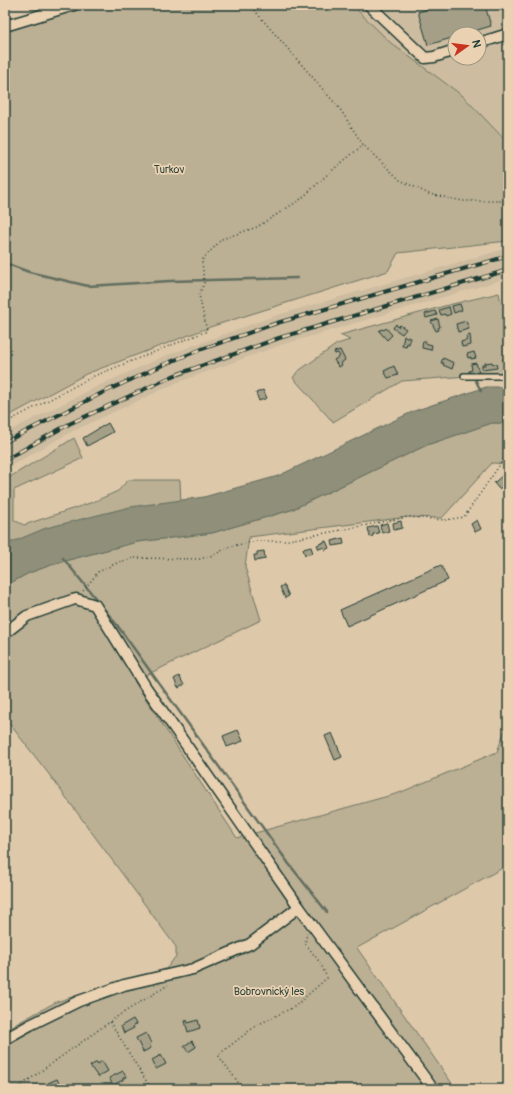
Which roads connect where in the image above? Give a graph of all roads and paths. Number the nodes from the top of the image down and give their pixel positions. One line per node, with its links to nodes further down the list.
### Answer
1 (74, 5): 4 (street)
2 (248, 5): 8 (path)
3 (370, 5): 7 (street)
4 (5, 26)
5 (508, 34): 6 (street)
6 (487, 41)
7 (447, 53)
8 (363, 145): 9 (path); 12 (path)
9 (508, 201)
10 (464, 376): 11 (lane)
11 (508, 376)
12 (5, 423)
13 (508, 453): 14 (path)
14 (76, 599): 15 (street); 16 (street)
15 (5, 633)
16 (299, 907): 17 (street); 20 (street)
17 (310, 922): 23 (path); 24 (street)
18 (168, 985): 19 (path)
19 (110, 1022): 21 (path); 22 (path)
20 (5, 1039)
21 (16, 1089)
22 (151, 1089)
23 (243, 1089)
24 (433, 1089)

